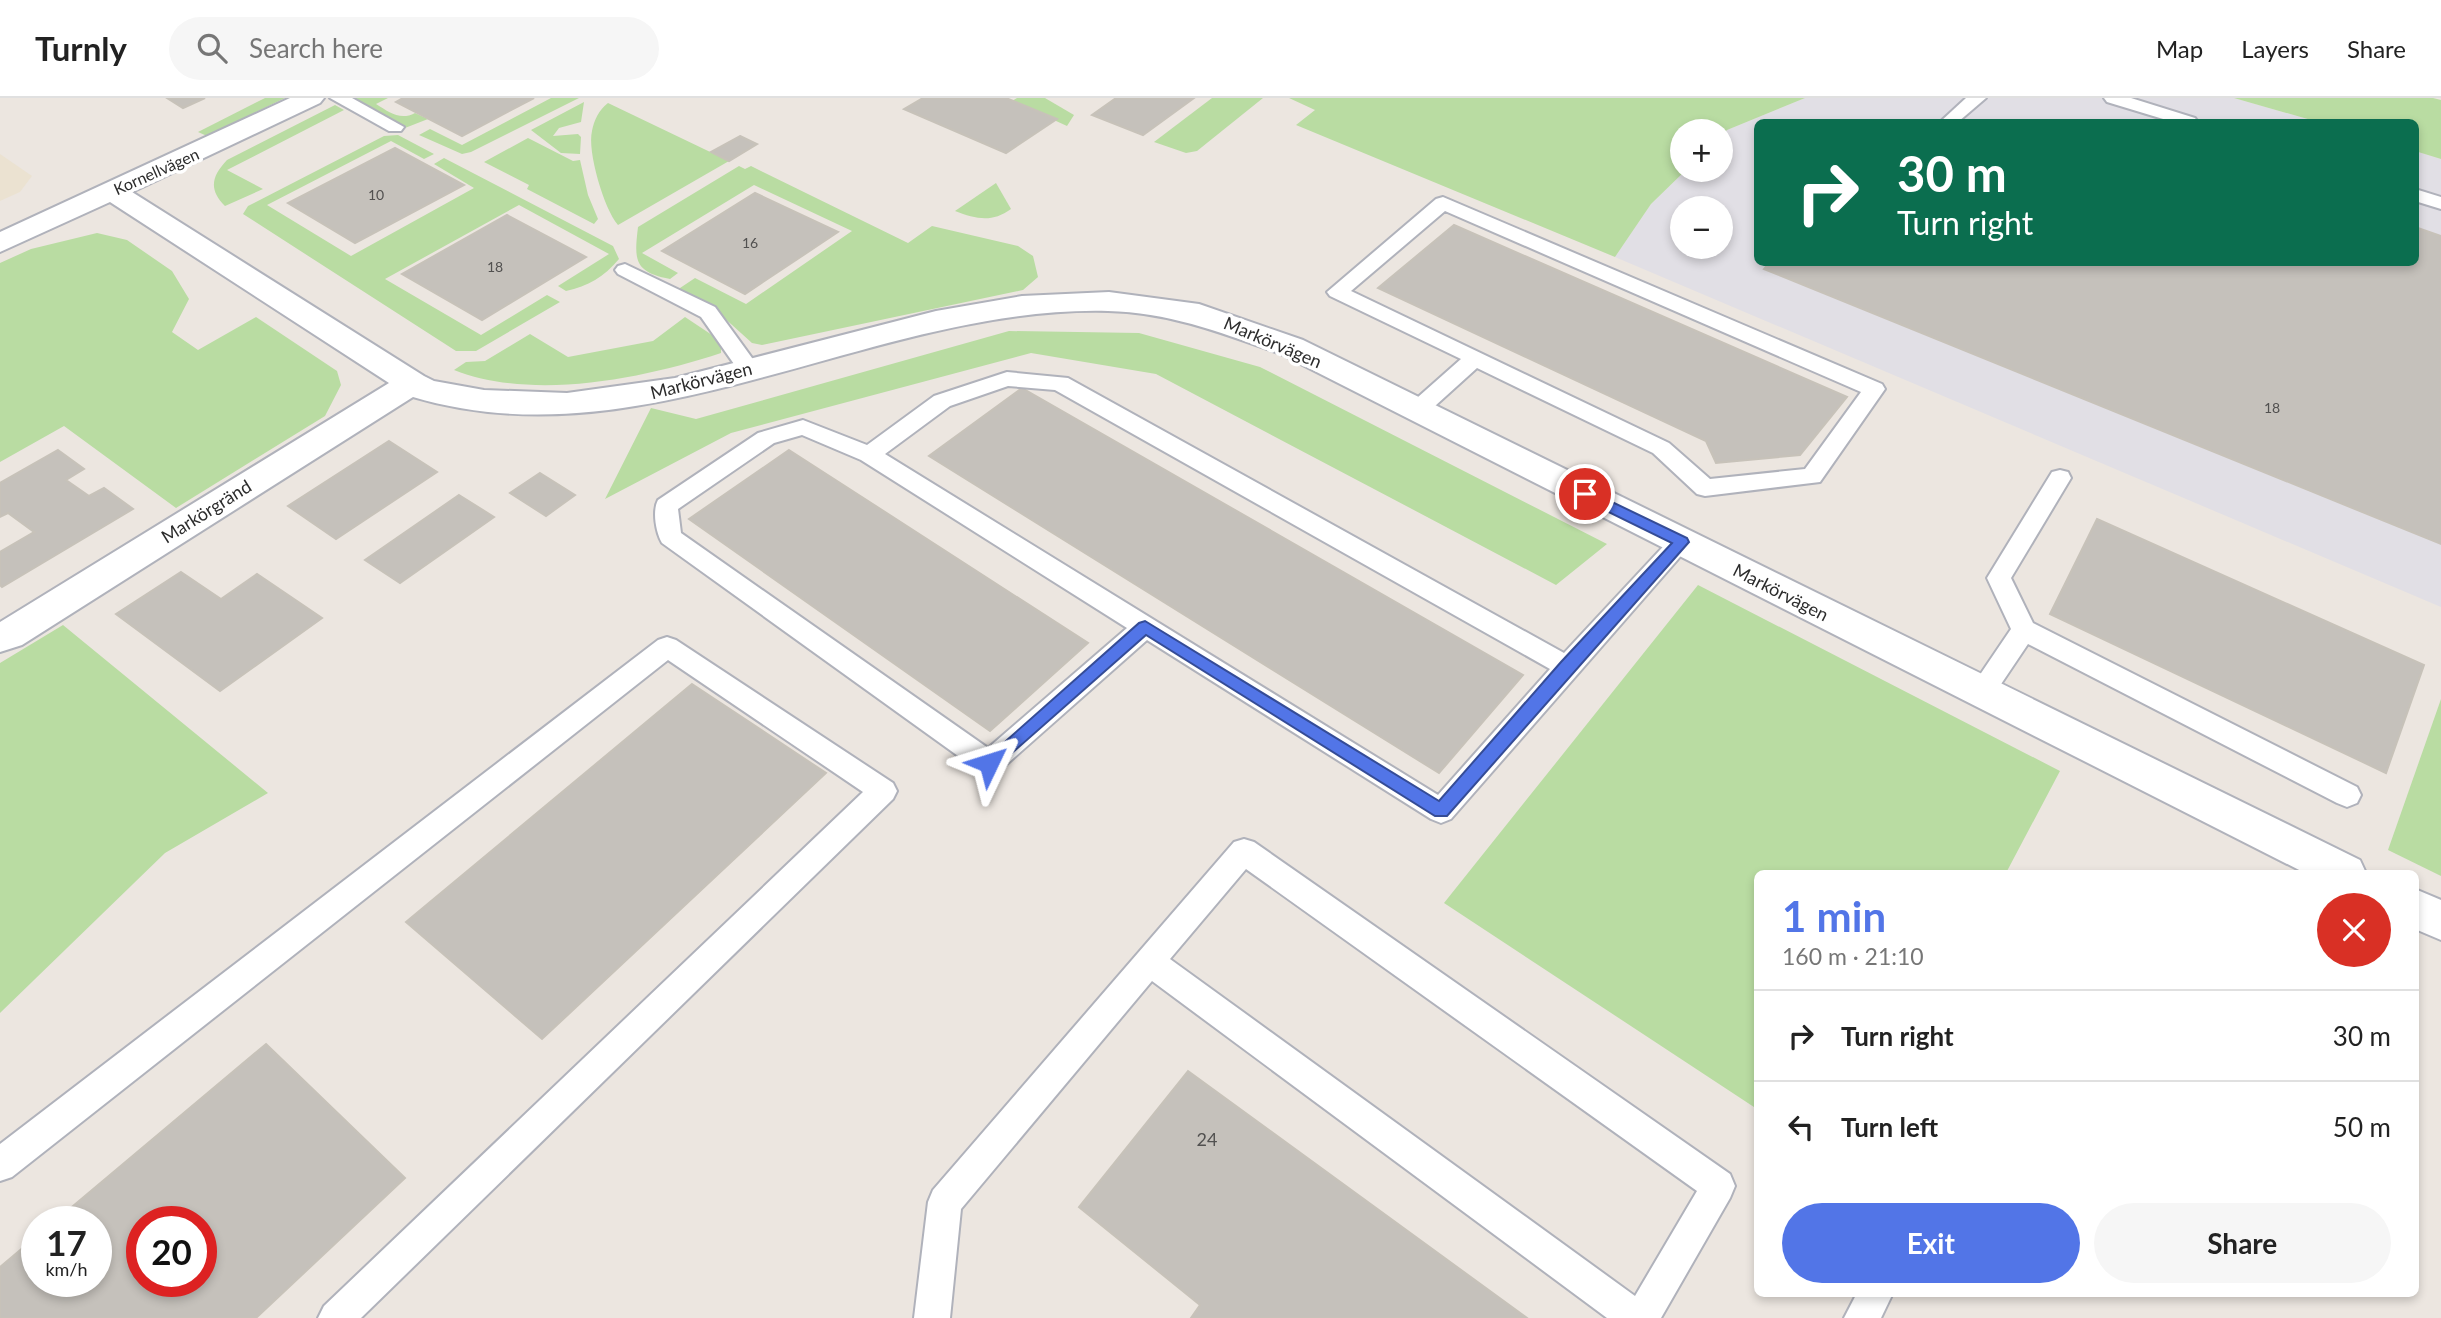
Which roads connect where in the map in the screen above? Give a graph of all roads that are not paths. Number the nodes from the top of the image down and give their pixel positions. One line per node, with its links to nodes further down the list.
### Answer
1 (311, 98): 8 (street, Kornellvägen)
2 (339, 98): 7 (lane)
3 (1977, 98): 5 (lane)
4 (2113, 98): 6 (lane)
5 (1952, 119)
6 (2180, 119)
7 (395, 127)
8 (112, 191): 11 (street, Kornellvägen); 15 (street, Markörvägen)
9 (2419, 196): 10 (lane)
10 (2441, 203)
11 (0, 243)
12 (625, 270): 14 (lane)
13 (1475, 358): 13 (lane); 16 (lane)
14 (750, 369): 15 (street, Markörvägen); 16 (street, Markörvägen)
15 (412, 383): 22 (street, Markörgränd)
16 (1417, 410): 19 (street, Markörvägen)
17 (869, 455): 20 (lane); 20 (lane); 23 (lane)
18 (2060, 478): 21 (lane)
19 (1681, 542): 23 (lane); 24 (street, Markörvägen)
20 (1145, 627): 23 (lane)
21 (2024, 631): 24 (lane); 25 (lane)
22 (0, 638)
23 (1567, 667)
24 (1982, 692): 26 (street, Markörvägen)
25 (2347, 795)
26 (2329, 870)
27 (2419, 910): 28 (street)
28 (2441, 921)
29 (1150, 962): 33 (lane); 34 (lane); 34 (lane)
30 (0, 1166): 32 (lane)
31 (1874, 1297): 35 (lane)
32 (336, 1318)
33 (932, 1318)
34 (1639, 1318)
35 (1862, 1318)

